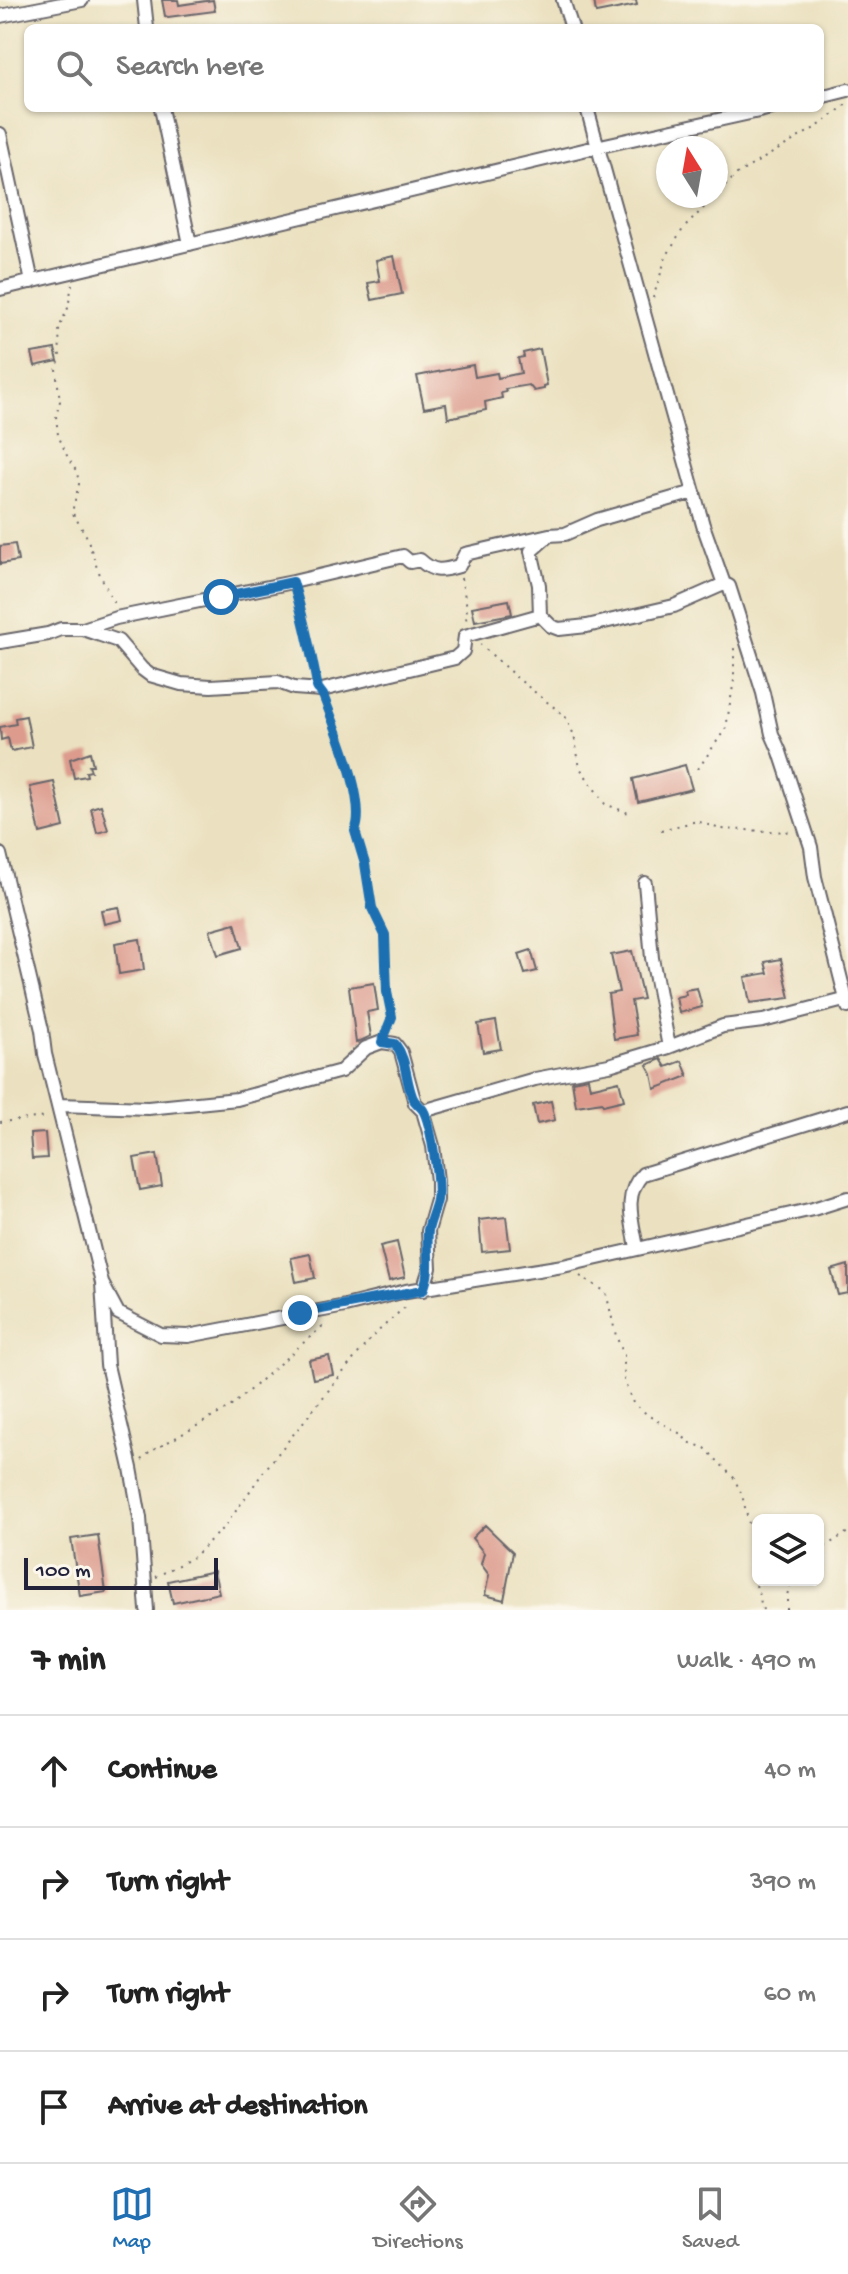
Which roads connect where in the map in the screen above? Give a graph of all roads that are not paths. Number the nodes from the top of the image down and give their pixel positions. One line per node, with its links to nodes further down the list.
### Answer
1 (82, 0): 4 (street)
2 (144, 0): 5 (street)
3 (563, 0): 6 (street)
4 (0, 16)
5 (147, 24)
6 (571, 24)
7 (848, 90): 8 (street)
8 (824, 96)
9 (162, 112): 14 (street)
10 (588, 112): 13 (street)
11 (754, 112): 13 (street)
12 (0, 134): 15 (street)
13 (596, 147): 14 (street); 17 (street)
14 (190, 244): 15 (street)
15 (32, 282): 16 (street)
16 (0, 289)
17 (694, 492): 18 (street); 19 (street)
18 (549, 535): 20 (street); 21 (street)
19 (724, 584): 20 (street); 25 (street)
20 (540, 615): 21 (street)
21 (83, 629): 22 (street)
22 (0, 642)
23 (0, 854): 27 (street)
24 (645, 883): 26 (street)
25 (847, 1002): 26 (street)
26 (669, 1047): 28 (street)
27 (60, 1110): 28 (street); 32 (street)
28 (423, 1111): 33 (street)
29 (848, 1111): 31 (street)
30 (848, 1198): 31 (street)
31 (637, 1248): 33 (street)
32 (102, 1283): 33 (street); 34 (street)
33 (423, 1290)
34 (147, 1610)

